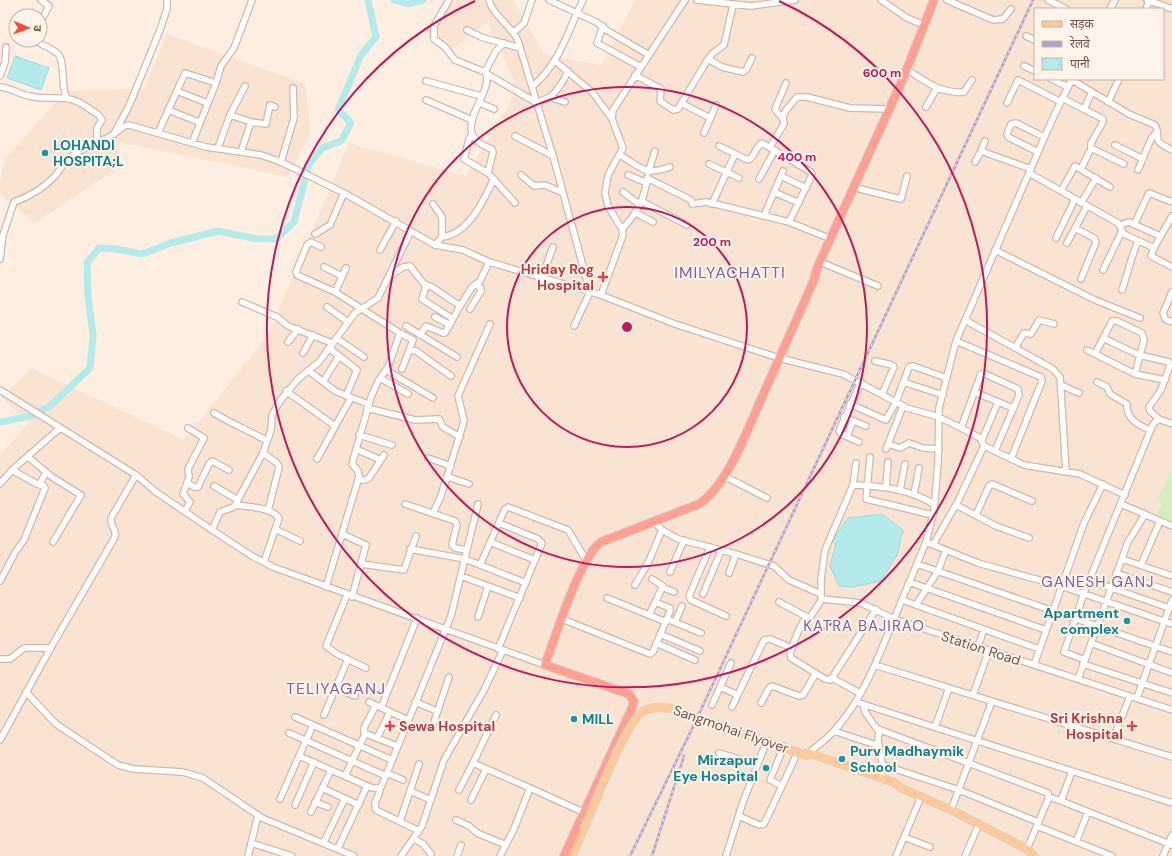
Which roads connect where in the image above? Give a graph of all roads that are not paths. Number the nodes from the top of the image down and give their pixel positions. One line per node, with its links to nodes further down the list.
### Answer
1 (41, 0): 19 (street)
2 (167, 0): 90 (street)
3 (252, 0): 52 (street)
4 (449, 0): 43 (street)
5 (488, 0): 27 (street)
6 (532, 0): 27 (street)
7 (549, 0): 23 (street)
8 (582, 0): 23 (street)
9 (685, 0): 34 (street)
10 (697, 0): 18 (street)
11 (795, 0): 18 (street)
12 (881, 0): 24 (street)
13 (934, 0): 24 (highway)
14 (939, 0): 42 (highway)
15 (947, 0): 21 (street)
16 (1048, 0): 20 (street)
17 (1148, 0): 22 (street)
18 (733, 5): 36 (street)
19 (48, 8)
20 (1064, 8)
21 (1011, 9)
22 (1172, 9)
23 (576, 12): 25 (street); 37 (street)
24 (924, 25): 77 (highway)
25 (603, 26): 34 (street); 39 (street)
26 (467, 30): 30 (street)
27 (514, 32): 33 (street)
28 (1026, 36): 29 (street)
29 (1034, 40)
30 (504, 42): 33 (street); 43 (street)
31 (6, 47): 45 (street)
32 (48, 48): 62 (street)
33 (520, 48): 56 (street)
34 (649, 55): 39 (street)
35 (752, 58): 36 (street)
36 (708, 59): 71 (street)
37 (555, 61): 40 (street); 56 (street)
38 (1024, 66): 41 (street)
39 (641, 67): 44 (street)
40 (568, 71): 63 (street); 82 (street)
41 (1034, 71)
42 (911, 72): 59 (street); 132 (highway)
43 (486, 73): 64 (street); 70 (street)
44 (635, 75): 71 (street); 82 (street)
45 (0, 76)
46 (972, 80): 59 (street)
47 (1053, 80): 57 (street)
48 (1072, 80): 57 (street)
49 (1074, 80): 61 (street)
50 (1119, 80): 68 (street)
51 (426, 81): 64 (street)
52 (216, 83): 60 (street); 69 (street)
53 (786, 83): 83 (street)
54 (245, 86): 80 (street)
55 (0, 87): 62 (street)
56 (532, 87): 70 (street)
57 (1068, 87): 66 (street)
58 (293, 88): 111 (street)
59 (937, 88): 75 (street)
60 (177, 91): 69 (street); 79 (street)
61 (1092, 92): 68 (street); 78 (street)
62 (66, 97): 95 (street)
63 (550, 97): 67 (street); 70 (street)
64 (480, 99): 76 (street); 84 (street)
65 (426, 100): 84 (street)
66 (1062, 100): 72 (street); 78 (street); 93 (street)
67 (565, 102)
68 (1108, 102): 89 (street)
69 (207, 103): 85 (street)
70 (537, 103): 109 (street)
71 (682, 103): 81 (street)
72 (1007, 103)
73 (716, 105): 81 (street)
74 (275, 107): 86 (street)
75 (926, 107)
76 (494, 109)
77 (889, 109): 83 (street); 163 (highway)
78 (1084, 109): 114 (street)
79 (168, 110): 85 (street); 87 (street)
80 (230, 115): 86 (street); 99 (street)
81 (710, 118): 88 (street)
82 (612, 119): 108 (street)
83 (783, 119): 100 (street)
84 (472, 120): 91 (street)
85 (199, 122): 96 (street)
86 (251, 122): 104 (street)
87 (158, 133): 90 (street); 96 (street)
88 (704, 133)
89 (1156, 133): 101 (street); 110 (street)
90 (114, 134): 95 (street)
91 (472, 134): 120 (street); 120 (street)
92 (515, 136): 109 (street)
93 (1044, 137): 105 (street); 105 (street)
94 (985, 141): 103 (street)
95 (97, 142): 172 (street)
96 (192, 143): 99 (street)
97 (1115, 145): 110 (street)
98 (719, 146): 107 (street)
99 (218, 148): 104 (street)
100 (773, 148): 107 (street); 128 (street); 131 (street)
101 (1172, 150)
102 (656, 151): 118 (street)
103 (981, 151): 112 (street); 119 (street)
104 (241, 152): 111 (street)
105 (1038, 152): 119 (street)
106 (1089, 152): 116 (street)
107 (735, 154): 121 (street)
108 (620, 155): 118 (street); 157 (street)
109 (553, 156): 134 (street)
110 (1143, 159): 117 (street)
111 (281, 162): 137 (street)
112 (975, 162)
113 (709, 164): 121 (street)
114 (1124, 164)
115 (670, 167): 118 (street)
116 (1081, 169): 126 (street); 133 (street)
117 (1138, 170)
118 (649, 171): 129 (street)
119 (1030, 171): 133 (street); 171 (street)
120 (488, 172): 127 (street)
121 (726, 173): 125 (street); 145 (street)
122 (628, 174): 129 (street)
123 (521, 175): 134 (street)
124 (907, 176): 132 (street)
125 (739, 178)
126 (1096, 178): 130 (street); 139 (street)
127 (494, 179): 141 (street); 161 (street)
128 (759, 179)
129 (647, 180): 142 (street); 145 (street)
130 (1110, 187)
131 (806, 188): 136 (street); 143 (street)
132 (860, 189): 174 (highway)
133 (1061, 191): 138 (street)
134 (563, 192): 189 (street)
135 (623, 192): 142 (street)
136 (774, 192): 143 (street); 149 (street)
137 (344, 193): 150 (street); 159 (street)
138 (1075, 199): 139 (street); 162 (street)
139 (1081, 202): 146 (street)
140 (1172, 202): 153 (street)
141 (515, 203)
142 (640, 203): 147 (street); 154 (street)
143 (799, 203): 152 (street)
144 (433, 204): 161 (street)
145 (712, 204): 149 (street)
146 (1087, 206): 155 (street); 156 (street)
147 (636, 213): 151 (street); 157 (street)
148 (1172, 215): 160 (street)
149 (764, 216): 152 (street)
150 (396, 222): 158 (street); 170 (street)
151 (653, 222)
152 (789, 222): 163 (street)
153 (1134, 225): 156 (street); 160 (street)
154 (687, 226)
155 (1075, 228): 165 (street); 182 (street)
156 (1121, 228): 164 (street); 178 (street)
157 (622, 229): 191 (street)
158 (411, 231): 166 (street); 180 (street)
159 (315, 234)
160 (1160, 236): 169 (street)
161 (442, 238): 166 (street)
162 (1056, 238)
163 (832, 239): 183 (highway)
164 (1138, 241): 169 (street); 187 (street)
165 (1067, 243)
166 (435, 245): 173 (street)
167 (321, 247): 188 (street)
168 (554, 247): 181 (street)
169 (1154, 248): 176 (street)
170 (380, 250)
171 (995, 250): 198 (street); 200 (street)
172 (0, 259)
173 (489, 262): 181 (street); 184 (street)
174 (825, 264): 183 (highway); 186 (street)
175 (324, 267): 179 (street)
176 (1172, 267)
177 (346, 268): 179 (street)
178 (1103, 270)
179 (342, 276): 188 (street)
180 (390, 276): 185 (street); 196 (street)
181 (542, 277): 189 (street)
182 (1081, 279)
183 (814, 280): 227 (highway)
184 (476, 285): 193 (street); 195 (street)
185 (426, 286): 193 (street); 199 (street)
186 (878, 286)
187 (1122, 290)
188 (335, 292): 196 (street)
189 (590, 292): 191 (street); 207 (street)
190 (1172, 292): 202 (street)
191 (601, 295): 227 (street)
192 (242, 302): 208 (street)
193 (460, 306): 199 (street)
194 (327, 307): 201 (street)
195 (470, 308)
196 (360, 309): 201 (street); 209 (street)
197 (435, 317): 205 (street)
198 (1140, 318)
199 (453, 319): 205 (street)
200 (965, 320): 215 (street); 218 (street)
201 (348, 322): 213 (street)
202 (1172, 322)
203 (490, 324): 271 (street)
204 (1054, 324): 218 (street)
205 (450, 325): 210 (street)
206 (406, 326): 210 (street)
207 (574, 326)
208 (298, 329): 211 (street); 216 (street)
209 (400, 333): 214 (street); 230 (street)
210 (419, 334): 214 (street); 226 (street)
211 (313, 335): 213 (street); 221 (street)
212 (1103, 338): 222 (street); 223 (street); 223 (street)
213 (334, 340): 217 (street); 225 (street)
214 (413, 340): 219 (street)
215 (956, 341): 235 (street); 284 (street)
216 (288, 342)
217 (329, 348): 224 (street); 231 (street)
218 (1015, 348): 241 (street)
219 (409, 350): 229 (street); 233 (street)
220 (1087, 350): 222 (street)
221 (303, 353)
222 (1095, 354): 232 (street)
223 (1139, 355): 232 (street); 236 (street)
224 (339, 356): 237 (street); 249 (street)
225 (364, 357)
226 (457, 357)
227 (779, 358): 238 (street); 295 (highway)
228 (875, 360): 247 (street)
229 (402, 369)
230 (386, 370): 234 (street); 250 (street)
231 (309, 371): 237 (street); 243 (street)
232 (1134, 374): 236 (street)
233 (451, 376)
234 (380, 378): 246 (street); 254 (street)
235 (947, 378): 239 (street); 248 (street)
236 (1165, 380): 260 (street)
237 (323, 382): 249 (street)
238 (861, 382): 247 (street); 253 (street)
239 (903, 382): 248 (street); 251 (street)
240 (1097, 382): 268 (street)
241 (1060, 385): 245 (street); 292 (street)
242 (0, 390): 265 (street)
243 (286, 391): 263 (street); 272 (street)
244 (974, 392): 252 (street); 256 (street); 267 (street)
245 (1079, 393)
246 (408, 394)
247 (882, 394): 251 (street)
248 (943, 395): 259 (street)
249 (348, 397): 254 (street); 263 (street)
250 (433, 398)
251 (896, 402): 253 (street); 255 (street)
252 (998, 402): 256 (street); 274 (street)
253 (850, 404): 258 (street)
254 (367, 406): 269 (street); 271 (street)
255 (903, 406): 259 (street); 277 (street)
256 (1013, 408): 278 (street)
257 (214, 413): 272 (street)
258 (844, 417): 261 (street); 270 (street)
259 (939, 417): 267 (street); 277 (street)
260 (1159, 418): 262 (street); 268 (street)
261 (853, 421): 264 (street); 270 (street)
262 (1172, 424)
263 (335, 426): 283 (street)
264 (866, 426)
265 (60, 428): 281 (street); 294 (street)
266 (188, 428): 298 (street)
267 (961, 428): 274 (street)
268 (1150, 430): 309 (street)
269 (360, 435): 275 (street); 276 (street)
270 (846, 436): 273 (street)
271 (460, 437): 288 (street)
272 (267, 441): 279 (street)
273 (860, 442)
274 (983, 443): 278 (street); 317 (street)
275 (392, 445)
276 (356, 449): 297 (street); 297 (street)
277 (939, 449): 315 (street)
278 (995, 451): 284 (street)
279 (263, 453): 312 (street); 319 (street)
280 (870, 456): 305 (street)
281 (28, 457): 290 (street); 293 (street)
282 (428, 458): 288 (street)
283 (317, 459)
284 (1011, 459): 292 (street)
285 (888, 462): 306 (street)
286 (856, 463): 303 (street)
287 (905, 464): 307 (street)
288 (451, 466): 296 (street)
289 (919, 468): 308 (street)
290 (12, 470): 299 (street); 300 (street)
291 (229, 470): 298 (street)
292 (1066, 471): 302 (street)
293 (46, 472): 300 (street); 336 (street)
294 (136, 475): 318 (street); 413 (street)
295 (724, 476): 310 (street); 325 (highway)
296 (448, 477): 301 (street); 320 (street)
297 (358, 480): 331 (street)
298 (187, 483): 318 (street)
299 (0, 484)
300 (40, 484): 355 (street)
301 (469, 484)
302 (1103, 484): 309 (street); 369 (street)
303 (853, 485): 305 (street); 379 (street)
304 (214, 486): 312 (street)
305 (867, 486): 306 (street); 322 (street)
306 (886, 487): 307 (street)
307 (900, 490): 308 (street)
308 (914, 494): 315 (street)
309 (1125, 495): 316 (street)
310 (767, 498)
311 (1032, 501): 323 (street)
312 (237, 502): 319 (street); 329 (street)
313 (405, 504): 320 (street)
314 (478, 504): 342 (street)
315 (934, 504): 322 (street)
316 (1121, 504): 321 (street); 363 (street)
317 (956, 505): 323 (street); 339 (street)
318 (184, 511): 329 (street)
319 (268, 511): 328 (street)
320 (433, 513): 342 (street)
321 (1145, 514): 324 (street); 347 (street)
322 (933, 515): 338 (street)
323 (976, 515): 333 (street)
324 (1160, 521): 327 (street); 354 (street)
325 (654, 522): 330 (street); 349 (highway)
326 (499, 523): 337 (street); 348 (street); 349 (street)
327 (1172, 526)
328 (275, 529): 335 (street); 350 (street)
329 (212, 530): 350 (street)
330 (662, 530): 334 (street); 367 (street)
331 (342, 534): 351 (street); 370 (street)
332 (416, 536): 341 (street)
333 (1029, 538)
334 (684, 540): 340 (street); 357 (street)
335 (300, 541)
336 (53, 542)
337 (490, 542): 348 (street); 353 (street)
338 (926, 542): 339 (street); 352 (street)
339 (933, 545): 344 (street)
340 (710, 547): 343 (street); 392 (street)
341 (410, 549): 346 (street); 351 (street)
342 (467, 550): 346 (street)
343 (720, 550): 345 (street); 377 (street)
344 (946, 550): 356 (street); 369 (street)
345 (736, 554): 358 (street); 379 (street)
346 (465, 559): 353 (street); 360 (street)
347 (1122, 559): 354 (street); 359 (street)
348 (535, 560): 366 (street)
349 (586, 560): 397 (highway)
350 (264, 562): 370 (street)
351 (361, 564): 378 (street)
352 (917, 564): 356 (street); 365 (street)
353 (480, 565): 366 (street)
354 (1141, 565): 361 (street)
355 (3, 569): 364 (street)
356 (938, 571): 372 (street); 390 (street)
357 (670, 572)
358 (729, 573)
359 (1116, 573): 373 (street); 375 (street)
360 (461, 576): 368 (street); 404 (street)
361 (1172, 576)
362 (652, 579): 371 (street)
363 (1090, 580): 373 (street); 376 (street)
364 (0, 581)
365 (909, 582): 372 (street); 382 (street)
366 (526, 583): 380 (street)
367 (635, 585)
368 (488, 586): 380 (street); 393 (street)
369 (1061, 586): 376 (street); 390 (street)
370 (326, 587): 378 (street)
371 (662, 587): 374 (street); 384 (street)
372 (928, 588): 387 (street); 406 (street)
373 (1110, 588): 383 (street); 386 (street)
374 (674, 592)
375 (1172, 592)
376 (1084, 593): 383 (street); 396 (street)
377 (703, 594)
378 (350, 596): 394 (street); 421 (street)
379 (822, 597): 389 (street, Station Road); 395 (street)
380 (520, 598): 416 (street)
381 (607, 598): 391 (street)
382 (902, 600): 387 (street); 398 (street)
383 (1106, 600): 400 (street); 403 (street)
384 (655, 602): 391 (street); 399 (street)
385 (779, 602): 395 (street)
386 (1171, 603): 400 (street)
387 (916, 605): 405 (street)
388 (682, 606): 401 (street)
389 (876, 610): 398 (street, Station Road); 433 (street)
390 (1053, 610): 396 (street); 406 (street)
391 (649, 615): 399 (street)
392 (726, 616)
393 (478, 617)
394 (417, 618): 404 (street); 454 (street)
395 (809, 618): 414 (street)
396 (1075, 618): 403 (street); 423 (street)
397 (562, 619): 409 (street); 426 (highway)
398 (894, 619): 412 (street, Station Road); 427 (street)
399 (666, 620): 401 (street); 408 (street)
400 (1164, 621): 402 (street); 411 (street)
401 (674, 622): 407 (street)
402 (1172, 624)
403 (1097, 626): 410 (street); 411 (street)
404 (445, 628): 416 (street); 449 (street)
405 (984, 629): 412 (street); 415 (street)
406 (1046, 630): 415 (street)
407 (701, 633)
408 (660, 634): 409 (street); 418 (street)
409 (656, 643): 422 (street)
410 (1091, 643): 423 (street); 425 (street)
411 (1156, 646): 419 (street); 425 (street)
412 (978, 647): 417 (street, Station Road)
413 (51, 648): 420 (street); 439 (street)
414 (792, 648): 430 (street); 442 (street)
415 (1039, 649): 428 (street)
416 (501, 650): 426 (street); 512 (street)
417 (989, 650): 428 (street, Station Road); 443 (street)
418 (700, 651)
419 (1172, 652)
420 (0, 659)
421 (348, 659): 429 (street); 437 (street)
422 (695, 660)
423 (1084, 662): 434 (street); 435 (street)
424 (731, 663): 436 (street)
425 (1149, 664): 431 (street); 435 (street)
426 (545, 665): 522 (highway)
427 (875, 665): 438 (street); 440 (street)
428 (1034, 665): 434 (street, Station Road)
429 (366, 668)
430 (816, 673): 433 (street); 451 (street)
431 (1172, 673)
432 (449, 678): 457 (street)
433 (832, 678): 440 (street)
434 (1078, 679): 445 (street, Station Road)
435 (1142, 683): 441 (street); 446 (street)
436 (720, 687): 442 (street); 453 (street)
437 (336, 688): 444 (street); 459 (street)
438 (949, 688): 443 (street); 465 (street)
439 (26, 692): 472 (street); 524 (street)
440 (860, 693): 450 (street)
441 (1172, 693)
442 (738, 695): 455 (street)
443 (973, 695): 447 (street)
444 (355, 696)
445 (1130, 696): 446 (street, Station Road); 471 (street)
446 (1137, 698): 456 (street, Station Road)
447 (992, 701): 471 (street); 474 (street)
448 (369, 702): 454 (street)
449 (415, 702): 457 (street); 462 (street)
450 (856, 702): 452 (street); 467 (street)
451 (761, 703)
452 (863, 704): 465 (street); 466 (street)
453 (712, 705)
454 (378, 706): 458 (street); 469 (street)
455 (732, 707)
456 (1172, 709)
457 (438, 711): 463 (street)
458 (390, 712): 462 (street); 470 (street)
459 (324, 715)
460 (496, 715): 488 (street)
461 (295, 717): 464 (street)
462 (408, 720): 476 (street)
463 (434, 722)
464 (313, 725): 473 (street); 475 (street)
465 (935, 727): 474 (street)
466 (878, 729): 478 (street); 487 (street)
467 (834, 731): 478 (street); 480 (street)
468 (289, 733): 473 (street)
469 (365, 734): 470 (street); 475 (street)
470 (377, 738): 476 (street)
471 (1113, 739): 482 (street)
472 (0, 740)
473 (306, 741): 481 (street); 485 (street)
474 (977, 741): 487 (street); 494 (street)
475 (360, 745): 484 (street); 485 (street)
476 (397, 746): 484 (street)
477 (784, 746): 480 (street); 490 (street); 500 (street)
478 (879, 746): 491 (street)
479 (719, 753): 490 (street)
480 (809, 755): 497 (main road); 504 (main road, Sangmohai Flyover); 551 (main road, Sangmohai Flyover, bridge)
481 (299, 756): 486 (street); 511 (street)
482 (1172, 757)
483 (795, 758): 500 (street)
484 (392, 760): 495 (street)
485 (352, 761): 495 (street); 496 (street)
486 (314, 762): 493 (street); 517 (street)
487 (969, 762): 506 (street); 509 (street)
488 (473, 763): 492 (street); 505 (street)
489 (419, 764): 507 (street)
490 (758, 765): 525 (street)
491 (882, 765): 497 (street); 506 (street)
492 (486, 769): 503 (street); 513 (street)
493 (331, 770): 496 (street); 501 (street)
494 (1072, 771): 514 (street); 516 (street)
495 (386, 774): 498 (street); 502 (street)
496 (345, 776): 499 (street)
497 (881, 778): 504 (main road)
498 (404, 780)
499 (367, 786): 502 (street); 518 (street)
500 (782, 786): 525 (street)
501 (322, 788): 510 (street); 515 (street)
502 (380, 788): 527 (street)
503 (530, 788): 522 (street); 539 (street)
504 (903, 789): 508 (main road)
505 (459, 790)
506 (959, 790): 520 (street); 529 (street)
507 (410, 791): 512 (street); 527 (street)
508 (921, 797): 520 (main road); 532 (street)
509 (1049, 797): 514 (street); 529 (street)
510 (345, 798): 518 (street); 534 (street)
511 (280, 799)
512 (431, 800): 530 (street)
513 (471, 800)
514 (1060, 801): 523 (street)
515 (315, 802): 519 (street); 521 (street)
516 (1172, 803)
517 (295, 805)
518 (358, 805): 541 (street)
519 (328, 807)
520 (952, 810): 528 (main road)
521 (310, 812)
522 (583, 812): 550 (highway)
523 (1088, 812): 535 (street); 537 (street)
524 (258, 815): 534 (street); 536 (street)
525 (739, 816): 552 (street)
526 (456, 820): 539 (street)
527 (400, 821): 530 (street)
528 (979, 824): 542 (main road); 554 (street)
529 (1038, 824): 535 (street); 542 (street)
530 (419, 831): 533 (street)
531 (1172, 835): 537 (street)
532 (904, 837): 540 (street); 553 (street)
533 (414, 839): 543 (street); 547 (street)
534 (324, 842): 541 (street)
535 (1076, 842): 556 (street)
536 (251, 843): 544 (street); 545 (street)
537 (1170, 844): 557 (street)
538 (461, 845): 548 (street)
539 (506, 845): 549 (street)
540 (930, 847)
541 (338, 848): 546 (street)
542 (1027, 849): 555 (main road)
543 (431, 854)
544 (248, 856)
545 (292, 856)
546 (354, 856)
547 (401, 856)
548 (457, 856)
549 (500, 856)
550 (564, 856)
551 (572, 856)
552 (726, 856)
553 (896, 856)
554 (965, 856)
555 (1034, 856)
556 (1112, 856)
557 (1163, 856)

